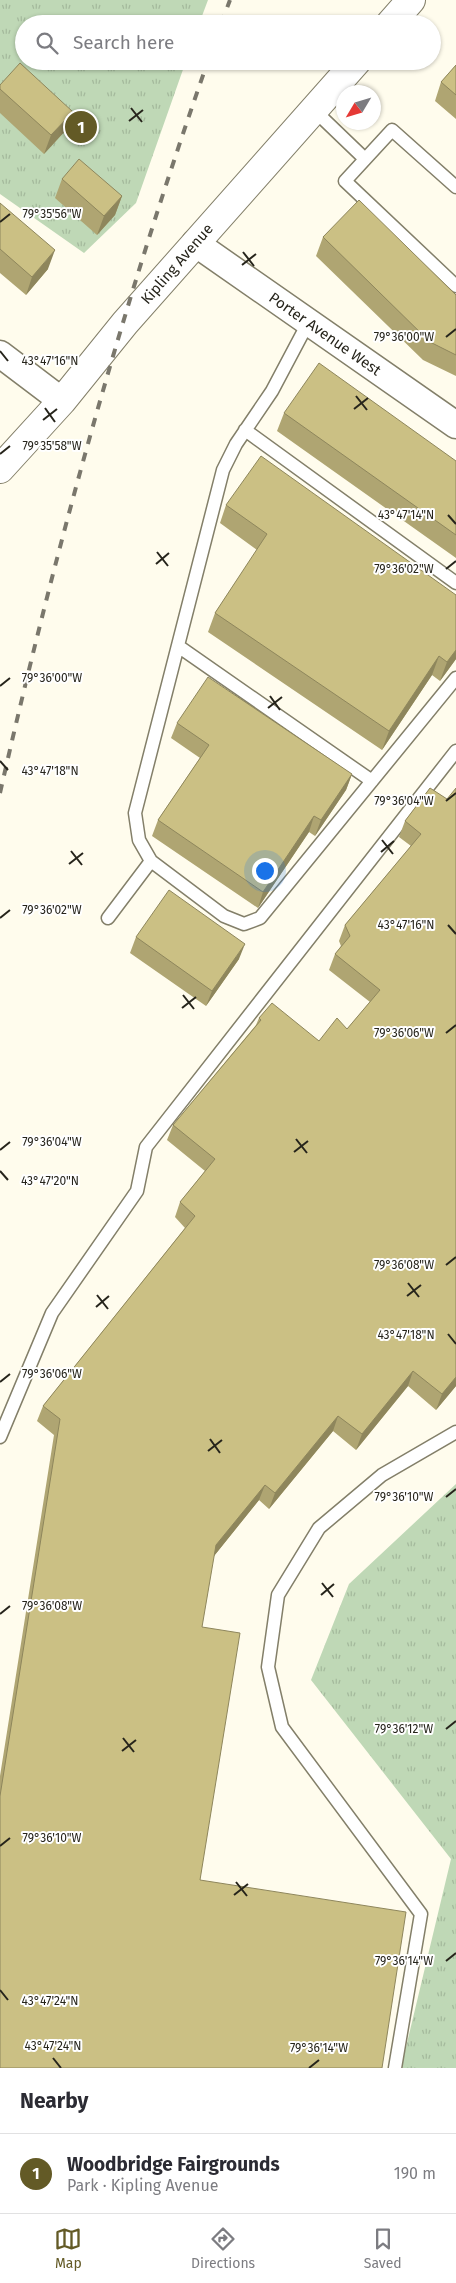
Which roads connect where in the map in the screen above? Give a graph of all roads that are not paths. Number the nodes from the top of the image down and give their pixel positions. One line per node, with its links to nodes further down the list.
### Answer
1 (411, 0): 2 (street)
2 (398, 15)
3 (348, 70): 4 (street, Kipling Avenue)
4 (314, 110): 5 (lane); 7 (street, Kipling Avenue)
5 (365, 159): 6 (lane); 8 (lane)
6 (456, 187)
7 (195, 243): 9 (street, Porter Avenue West); 11 (street, Kipling Avenue)
8 (456, 286)
9 (308, 323): 12 (street, Porter Avenue West); 13 (lane)
10 (0, 354): 11 (street)
11 (62, 401): 14 (street, Kipling Avenue)
12 (456, 425)
13 (245, 430): 15 (lane); 16 (lane)
14 (0, 469)
15 (456, 584)
16 (178, 646): 19 (lane); 20 (lane)
17 (456, 678): 19 (lane)
18 (456, 752): 23 (lane)
19 (372, 781): 20 (lane)
20 (151, 861): 21 (lane)
21 (108, 918)
22 (456, 1432): 24 (lane)
23 (0, 1437)
24 (395, 2068)

